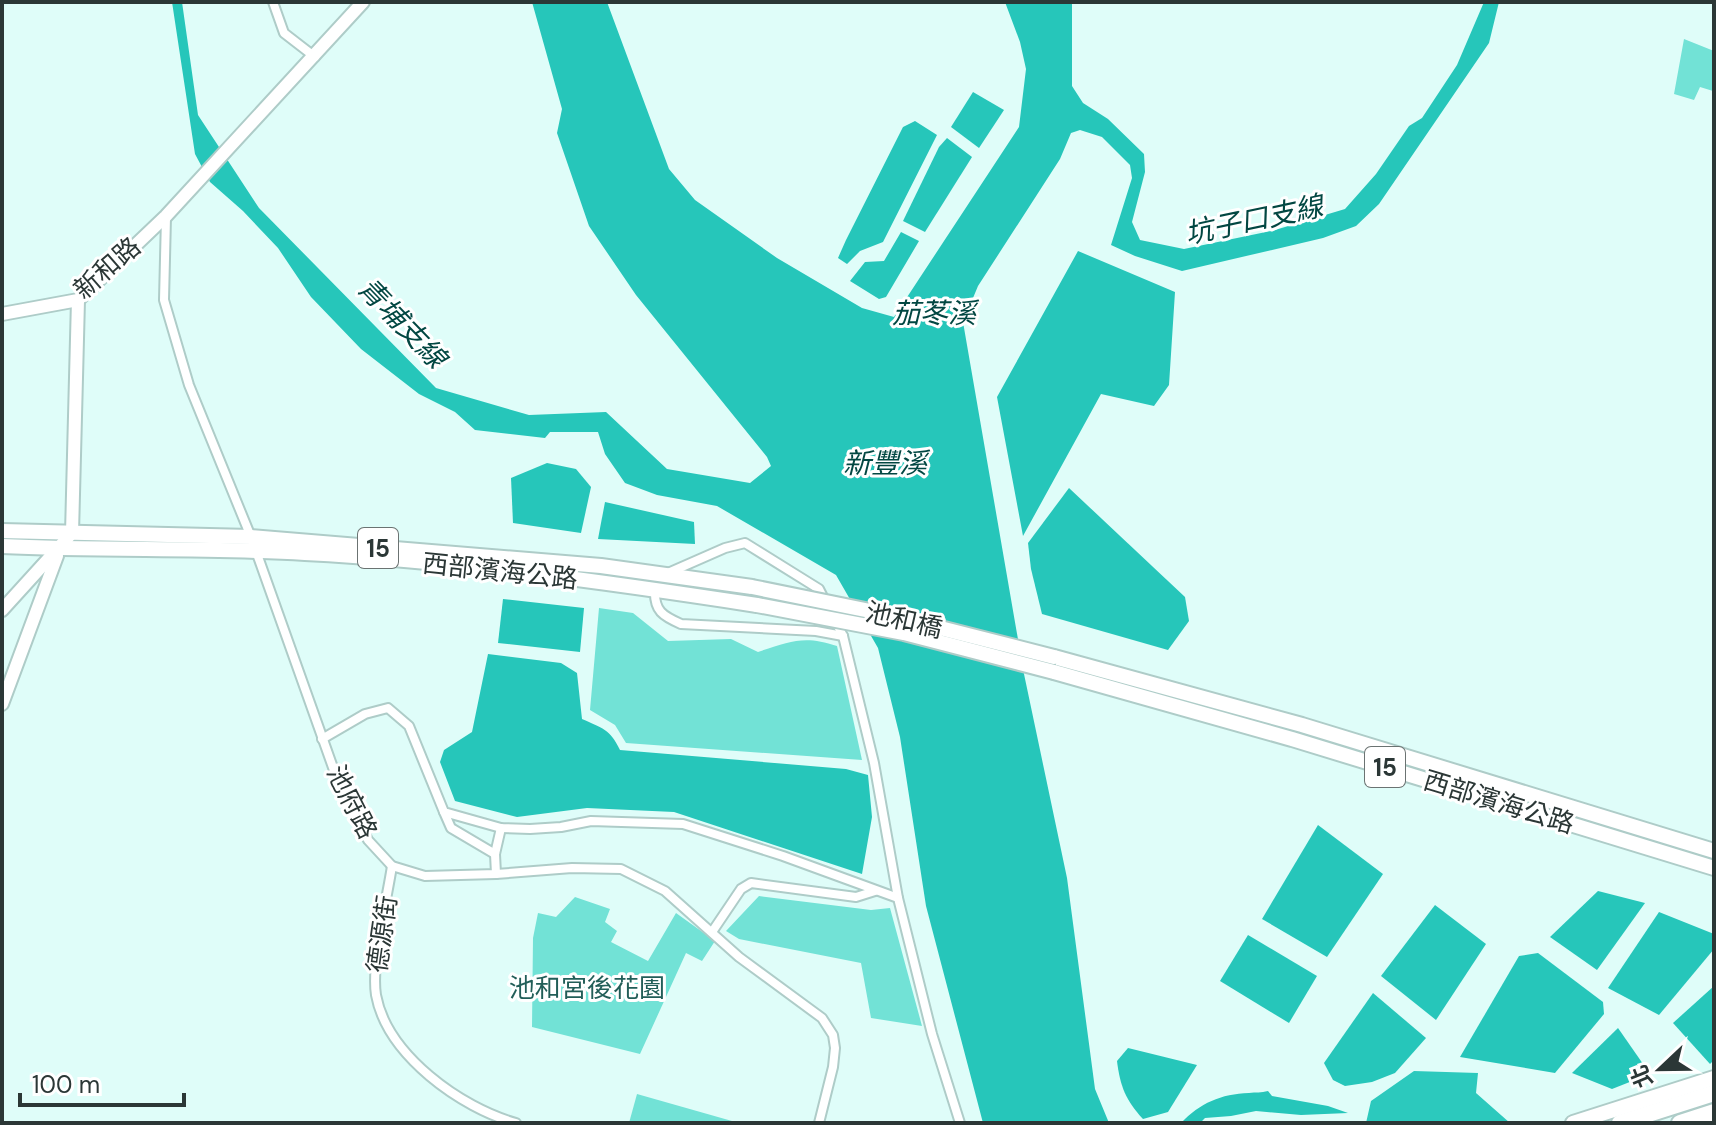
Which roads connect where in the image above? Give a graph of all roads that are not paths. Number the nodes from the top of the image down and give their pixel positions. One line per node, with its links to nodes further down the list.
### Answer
1 (273, 2): 3 (street)
2 (363, 2): 3 (street)
3 (315, 57): 4 (street, 新和路)
4 (166, 216): 5 (street, 新和路); 9 (street, 池府路)
5 (78, 300): 6 (street, 新和路); 8 (street)
6 (2, 314)
7 (2, 531): 8 (main road, 西部濱海公路 / 15)
8 (72, 533): 9 (main road, 西部濱海公路 / 15); 11 (street)
9 (253, 545): 11 (main road, 西部濱海公路 / 15); 12 (main road, 西部濱海公路 / 15); 14 (main road, 西部濱海公路 / 15); 22 (street, 池府路)
10 (2, 546): 11 (main road, 西部濱海公路 / 15)
11 (59, 549): 17 (street); 21 (street)
12 (664, 575): 13 (main road, 西部濱海公路 / 15); 16 (street)
13 (752, 587): 20 (main road, 池和橋 / 15, bridge)
14 (655, 590): 15 (main road, 西部濱海公路 / 15); 18 (street)
15 (757, 605): 20 (main road, 池和橋 / 15, bridge)
16 (828, 607): 18 (street); 19 (street)
17 (2, 610)
18 (816, 631): 19 (street)
19 (843, 636): 31 (street)
20 (1054, 665): 25 (main road, 西部濱海公路 / 15); 28 (main road, 西部濱海公路 / 15)
21 (2, 704)
22 (322, 739): 23 (street); 27 (street, 池府路)
23 (444, 812): 24 (street); 26 (street)
24 (501, 828): 26 (street); 30 (street)
25 (1714, 851)
26 (495, 854): 29 (street)
27 (392, 866): 29 (street, 池府路); 36 (street, 德源街)
28 (1714, 868)
29 (496, 874): 32 (street, 池府路)
30 (875, 891): 31 (street); 32 (street)
31 (898, 898): 38 (street)
32 (712, 932): 37 (street, 池府路)
33 (1714, 1078): 39 (main road)
34 (1714, 1093): 40 (highway)
35 (1714, 1112): 41 (highway)
36 (516, 1123)
37 (819, 1123)
38 (960, 1123)
39 (1573, 1123)
40 (1620, 1123)
41 (1680, 1123)

